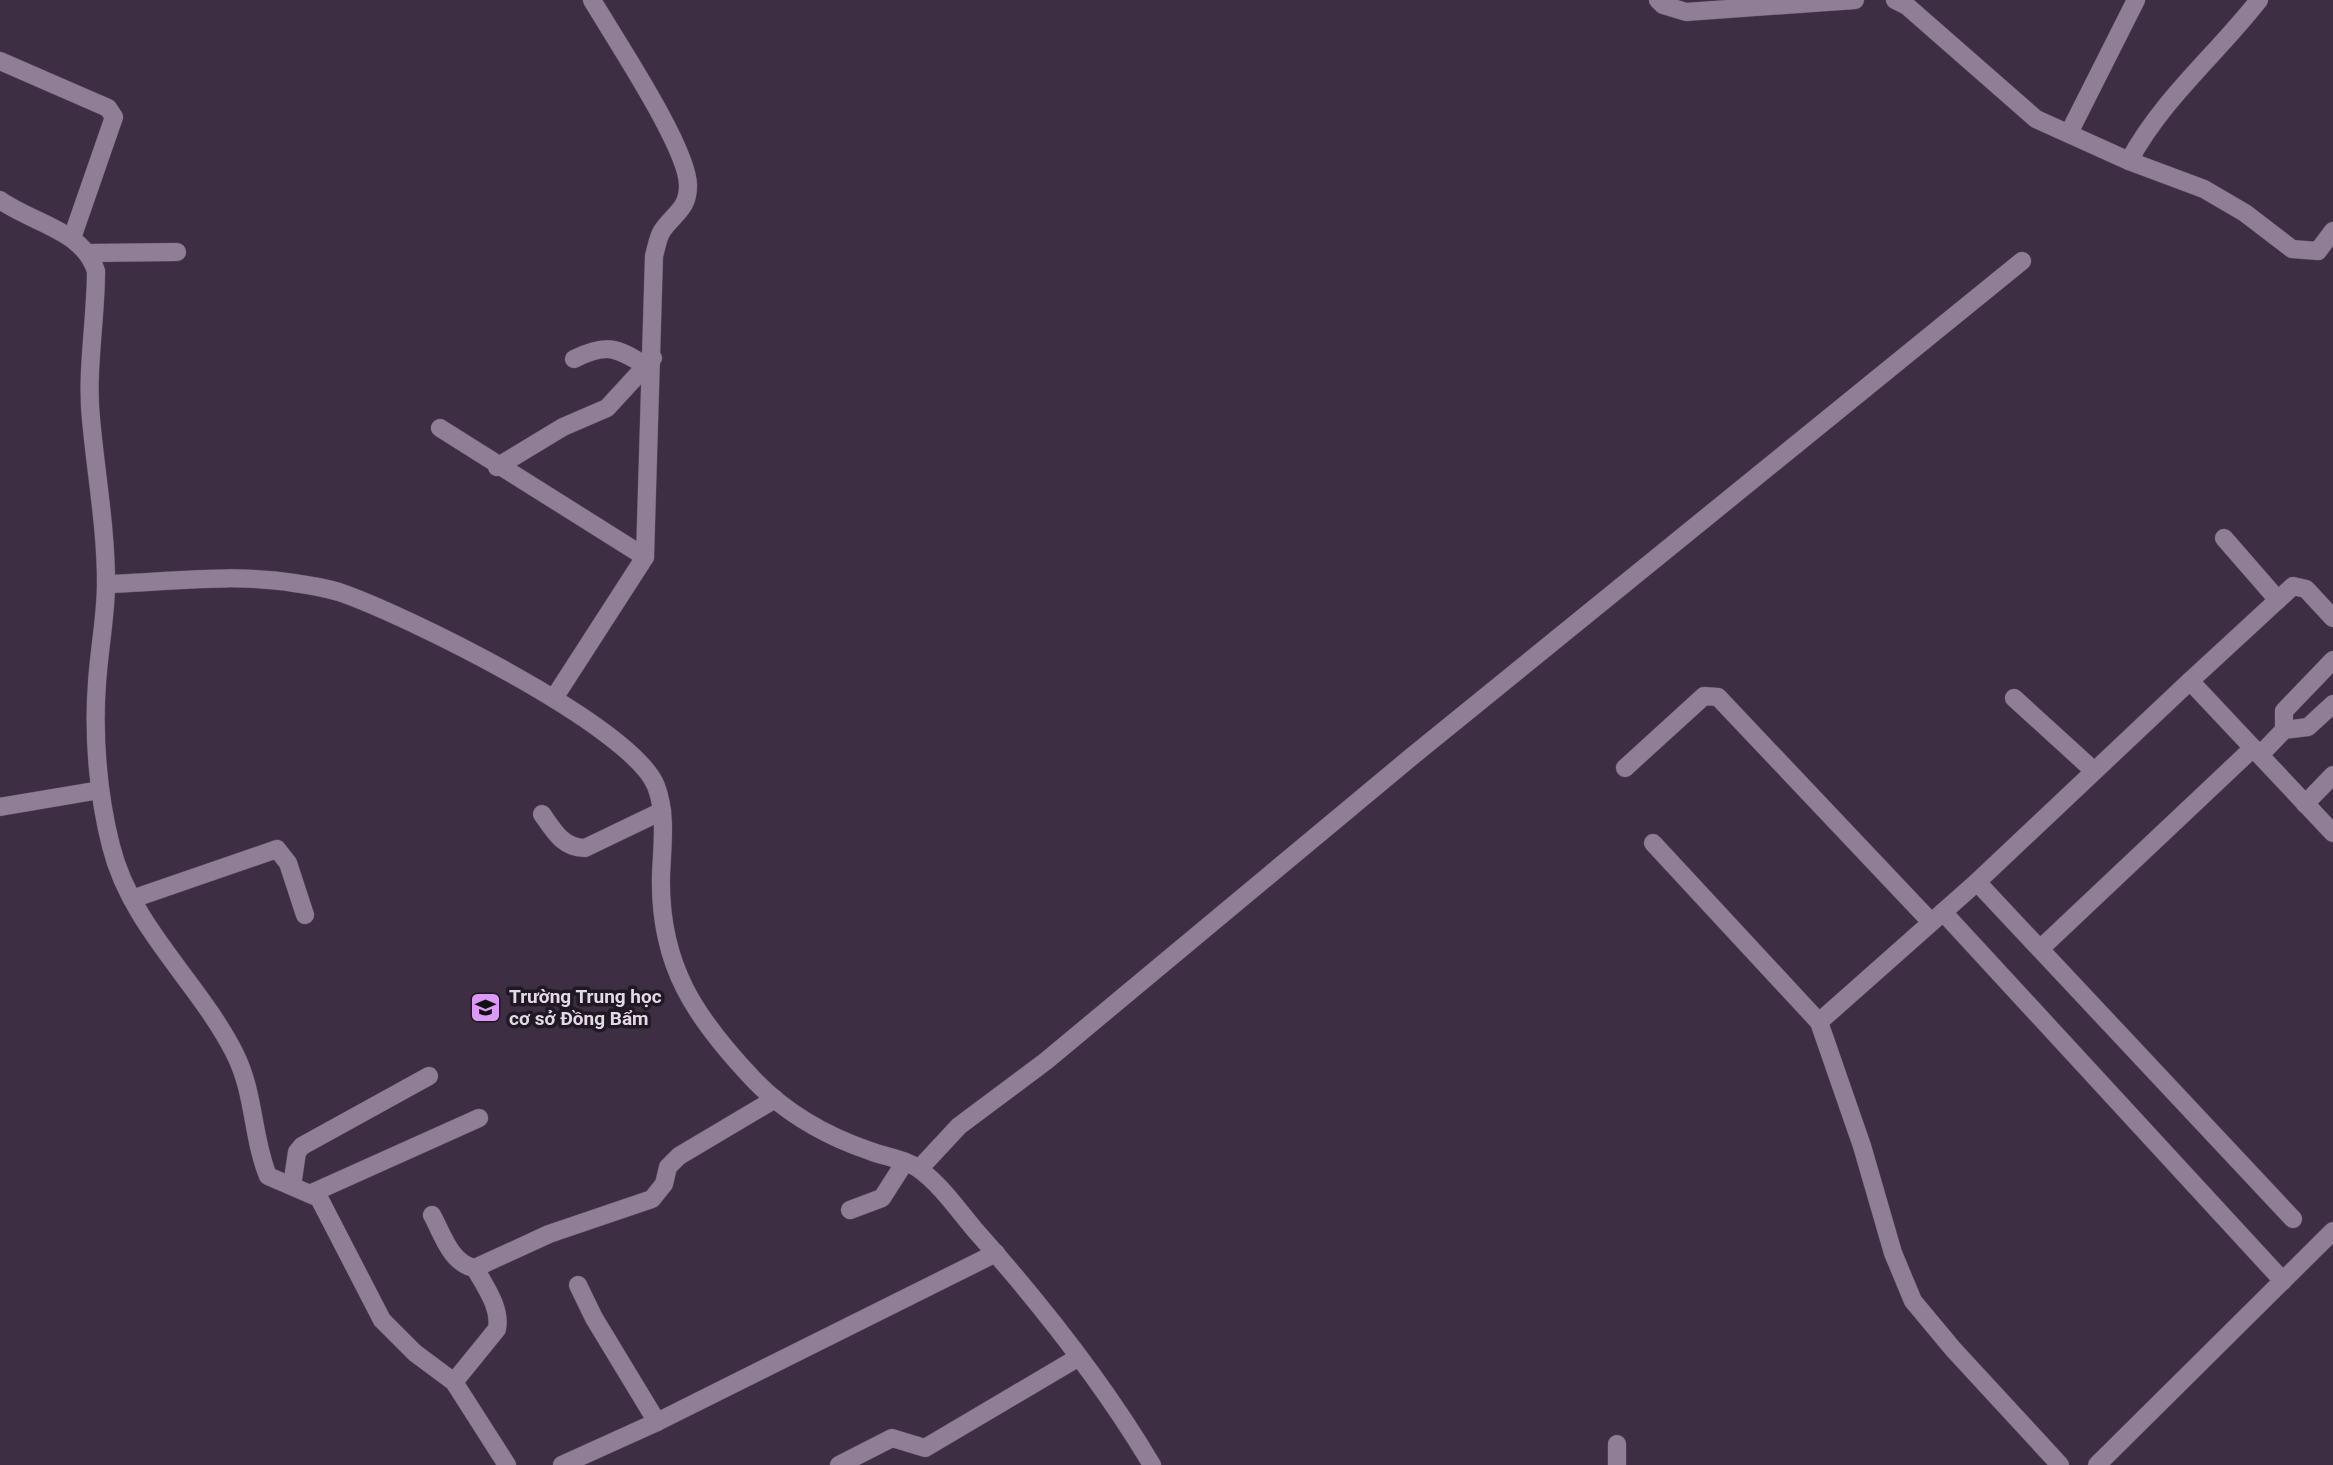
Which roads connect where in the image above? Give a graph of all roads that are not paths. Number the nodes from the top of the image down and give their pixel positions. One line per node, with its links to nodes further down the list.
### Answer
1 (592, 0): 18 (street)
2 (1658, 0): 7 (street)
3 (1856, 0): 7 (street)
4 (1895, 0): 9 (street)
5 (2136, 0): 9 (street)
6 (2259, 0): 10 (street)
7 (1727, 5)
8 (0, 61): 13 (street)
9 (2069, 134): 10 (street)
10 (2129, 161): 12 (street)
11 (0, 200): 13 (street)
12 (2333, 231)
13 (72, 238): 15 (street)
14 (177, 252): 15 (street)
15 (90, 253): 23 (street)
16 (2022, 261): 52 (street)
17 (574, 359): 18 (street)
18 (649, 362): 20 (street); 22 (street)
19 (440, 428): 20 (street)
20 (497, 467): 22 (street)
21 (2224, 538): 24 (street)
22 (645, 557): 28 (street)
23 (106, 584): 28 (street); 36 (street)
24 (2278, 600): 25 (street); 27 (street)
25 (2333, 618)
26 (2333, 660): 31 (street)
27 (2190, 681): 32 (street); 34 (street)
28 (554, 698): 39 (street)
29 (2014, 698): 34 (street)
30 (2333, 704): 31 (street)
31 (2284, 730): 32 (street)
32 (2256, 751): 37 (street); 47 (street)
33 (1625, 768): 46 (street)
34 (2093, 770): 43 (street)
35 (2333, 775): 37 (street)
36 (100, 790): 38 (street); 44 (street)
37 (2305, 804): 41 (street)
38 (0, 807)
39 (662, 811): 40 (street); 50 (street)
40 (542, 814)
41 (2333, 832)
42 (1653, 843): 48 (street)
43 (1978, 882): 46 (street); 47 (street)
44 (132, 899): 45 (street); 53 (street)
45 (305, 915)
46 (1937, 917): 48 (street); 61 (street)
47 (2040, 949): 57 (street)
48 (1819, 1022): 72 (street)
49 (429, 1076): 53 (street)
50 (775, 1099): 52 (street); 60 (street)
51 (479, 1118): 54 (street)
52 (912, 1165): 55 (street); 59 (street)
53 (292, 1186): 54 (street)
54 (312, 1193): 64 (street)
55 (850, 1210)
56 (432, 1215): 60 (street)
57 (2294, 1219)
58 (2333, 1231): 61 (street)
59 (996, 1253): 63 (street); 65 (street)
60 (475, 1268): 64 (street)
61 (2283, 1281): 73 (street)
62 (578, 1285): 65 (street)
63 (1079, 1357): 69 (street); 70 (street)
64 (454, 1382): 67 (street)
65 (657, 1422): 68 (street)
66 (1617, 1444): 71 (street)
67 (507, 1465)
68 (562, 1465)
69 (839, 1465)
70 (1152, 1465)
71 (1617, 1465)
72 (2060, 1465)
73 (2098, 1465)

